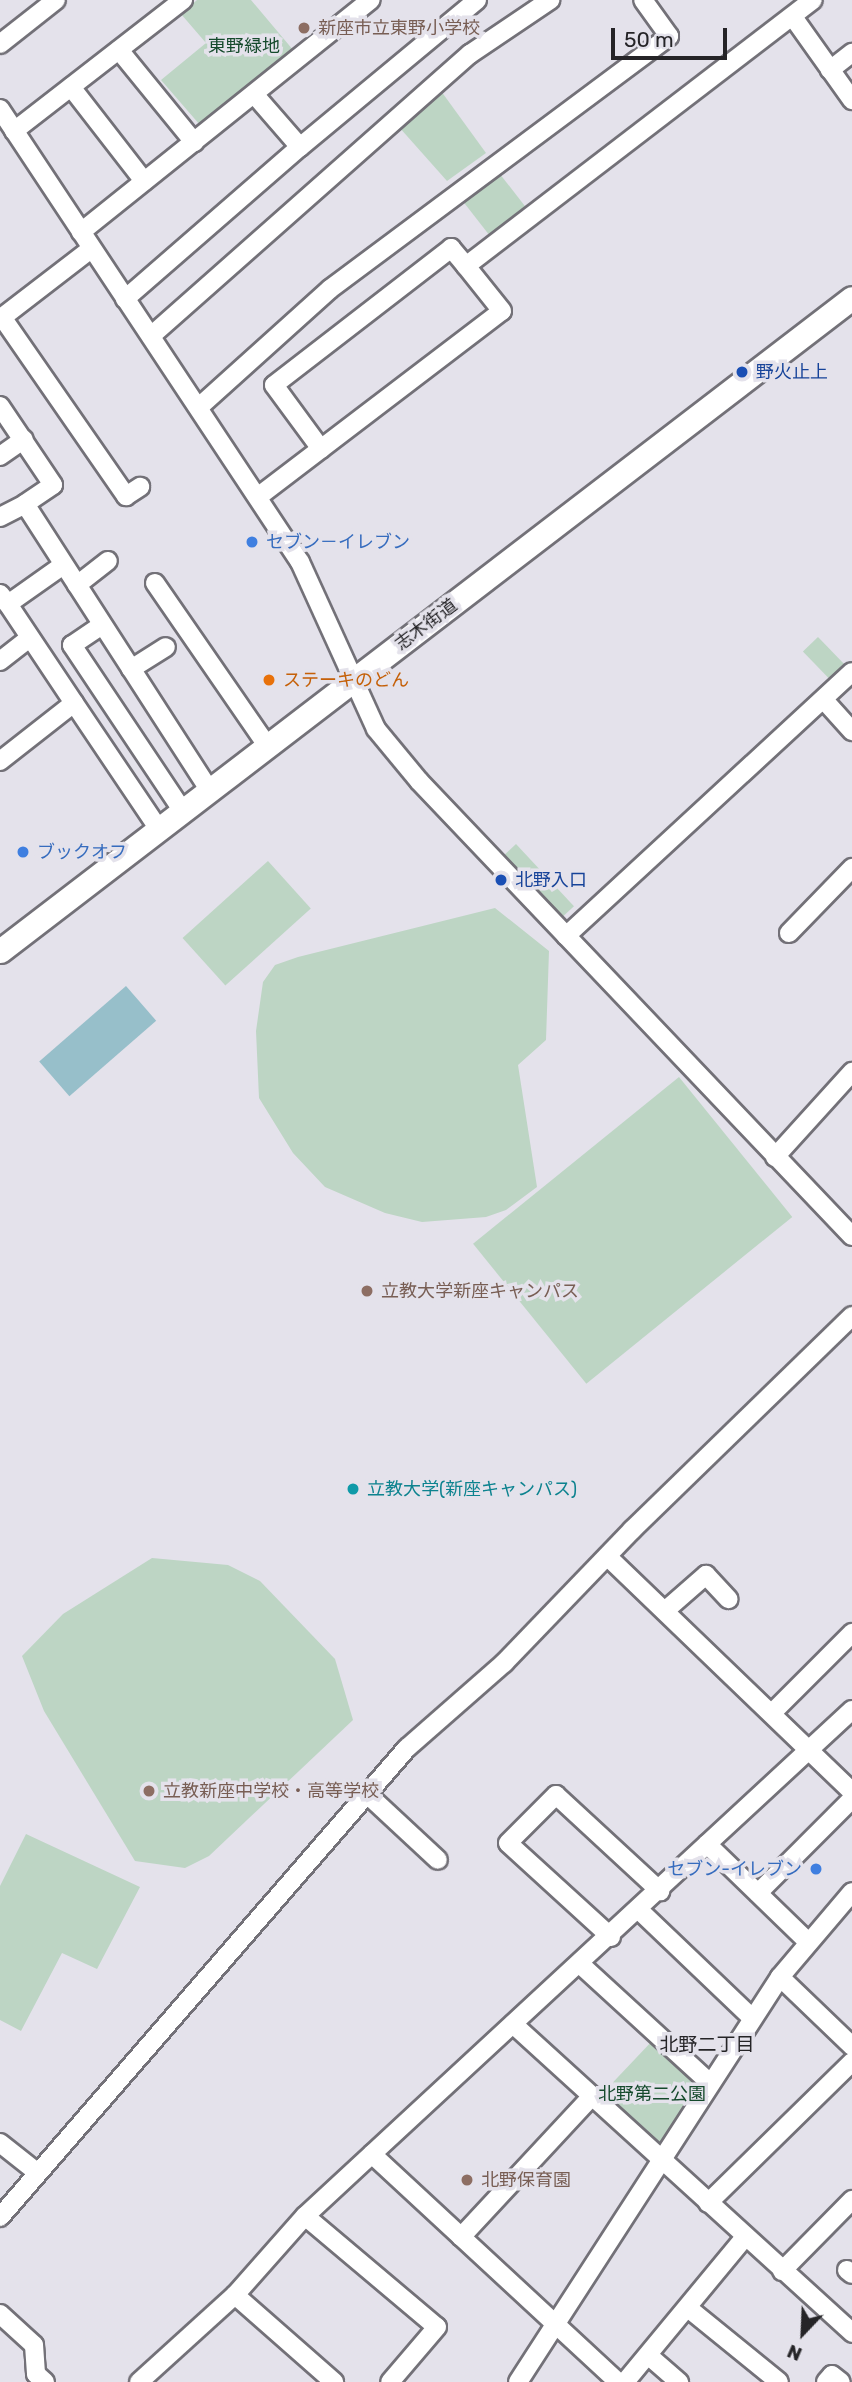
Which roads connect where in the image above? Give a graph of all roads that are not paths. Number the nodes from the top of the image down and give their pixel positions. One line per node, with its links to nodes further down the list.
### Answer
1 (56, 0): 9 (street)
2 (183, 0): 10 (street)
3 (371, 0): 14 (street)
4 (550, 0): 27 (street)
5 (643, 0): 29 (street)
6 (813, 0): 8 (street)
7 (472, 1): 19 (street)
8 (793, 17): 12 (street); 23 (street)
9 (0, 44)
10 (119, 50): 13 (street); 18 (street)
11 (852, 53): 12 (street)
12 (830, 70): 15 (street)
13 (71, 87): 17 (street); 20 (street)
14 (254, 94): 18 (street); 19 (street)
15 (852, 100)
16 (0, 109): 17 (street)
17 (14, 131): 21 (street)
18 (194, 142): 20 (street)
19 (300, 147): 25 (street)
20 (144, 181): 21 (street)
21 (80, 232): 22 (street)
22 (91, 249): 25 (street); 26 (street)
23 (466, 266): 31 (street); 31 (street)
24 (852, 298): 48 (main road, 志木街道)
25 (125, 299): 27 (street)
26 (1, 318): 33 (street)
27 (151, 336): 29 (street)
28 (0, 406): 30 (street)
29 (199, 407): 34 (street)
30 (24, 439): 32 (street); 35 (street)
31 (321, 449): 34 (street)
32 (0, 456)
33 (140, 487)
34 (259, 496): 48 (street)
35 (24, 504): 36 (street); 38 (street)
36 (0, 517)
37 (108, 562): 40 (street)
38 (63, 565): 40 (street); 41 (street)
39 (155, 583): 52 (street)
40 (77, 584): 42 (street)
41 (4, 599): 43 (street)
42 (102, 625): 46 (street); 55 (street)
43 (29, 638): 45 (street); 50 (street)
44 (166, 647): 46 (street)
45 (0, 661)
46 (131, 669): 54 (street)
47 (852, 672): 49 (street)
48 (352, 681): 52 (main road, 志木街道); 59 (street)
49 (824, 700): 51 (street); 59 (street)
50 (74, 703): 53 (street); 56 (street)
51 (852, 731)
52 (266, 744): 54 (main road, 志木街道)
53 (0, 761)
54 (209, 789): 55 (main road, 志木街道)
55 (182, 810): 56 (main road, 志木街道)
56 (158, 828): 60 (main road, 志木街道)
57 (852, 869): 58 (street)
58 (789, 933)
59 (566, 936): 62 (street)
60 (0, 951)
61 (852, 1072): 62 (street)
62 (775, 1157): 63 (street)
63 (852, 1236)
64 (852, 1315): 65 (street)
65 (608, 1557): 67 (street); 73 (street)
66 (728, 1599): 67 (street)
67 (667, 1609): 70 (street)
68 (852, 1633): 70 (street)
69 (852, 1710): 71 (street)
70 (773, 1712): 71 (street)
71 (810, 1749): 72 (street); 75 (street)
72 (852, 1792)
73 (366, 1793): 76 (street); 94 (street)
74 (852, 1799): 79 (street)
75 (707, 1844): 77 (street); 79 (street)
76 (438, 1860)
77 (660, 1891): 80 (street); 81 (street)
78 (852, 1892): 82 (street)
79 (758, 1893): 82 (street)
80 (640, 1911): 81 (street); 85 (street)
81 (611, 1937): 83 (street)
82 (807, 1941): 84 (street)
83 (580, 1965): 86 (street); 89 (street)
84 (780, 1977): 85 (street); 87 (street)
85 (752, 2018): 89 (street)
86 (513, 2024): 90 (street); 92 (street)
87 (852, 2046)
88 (852, 2062): 96 (street)
89 (710, 2083): 93 (street)
90 (591, 2097): 93 (street); 99 (street)
91 (0, 2143): 94 (street)
92 (372, 2154): 97 (street); 99 (street)
93 (661, 2160): 96 (street); 105 (street)
94 (38, 2173): 98 (street)
95 (852, 2200): 101 (street)
96 (708, 2203): 100 (street)
97 (305, 2216): 102 (street); 111 (street)
98 (0, 2217)
99 (461, 2237): 105 (street)
100 (744, 2238): 101 (street); 103 (street)
101 (782, 2271): 106 (street)
102 (235, 2295): 109 (street); 110 (street)
103 (688, 2308): 107 (street); 116 (street)
104 (0, 2314): 108 (street)
105 (555, 2325): 112 (street); 113 (street)
106 (852, 2333)
107 (649, 2356): 114 (street); 115 (street)
108 (45, 2382)
109 (139, 2382)
110 (334, 2382)
111 (390, 2382)
112 (518, 2382)
113 (618, 2382)
114 (625, 2382)
115 (679, 2382)
116 (779, 2382)
117 (826, 2382): 118 (street)
118 (841, 2382)

